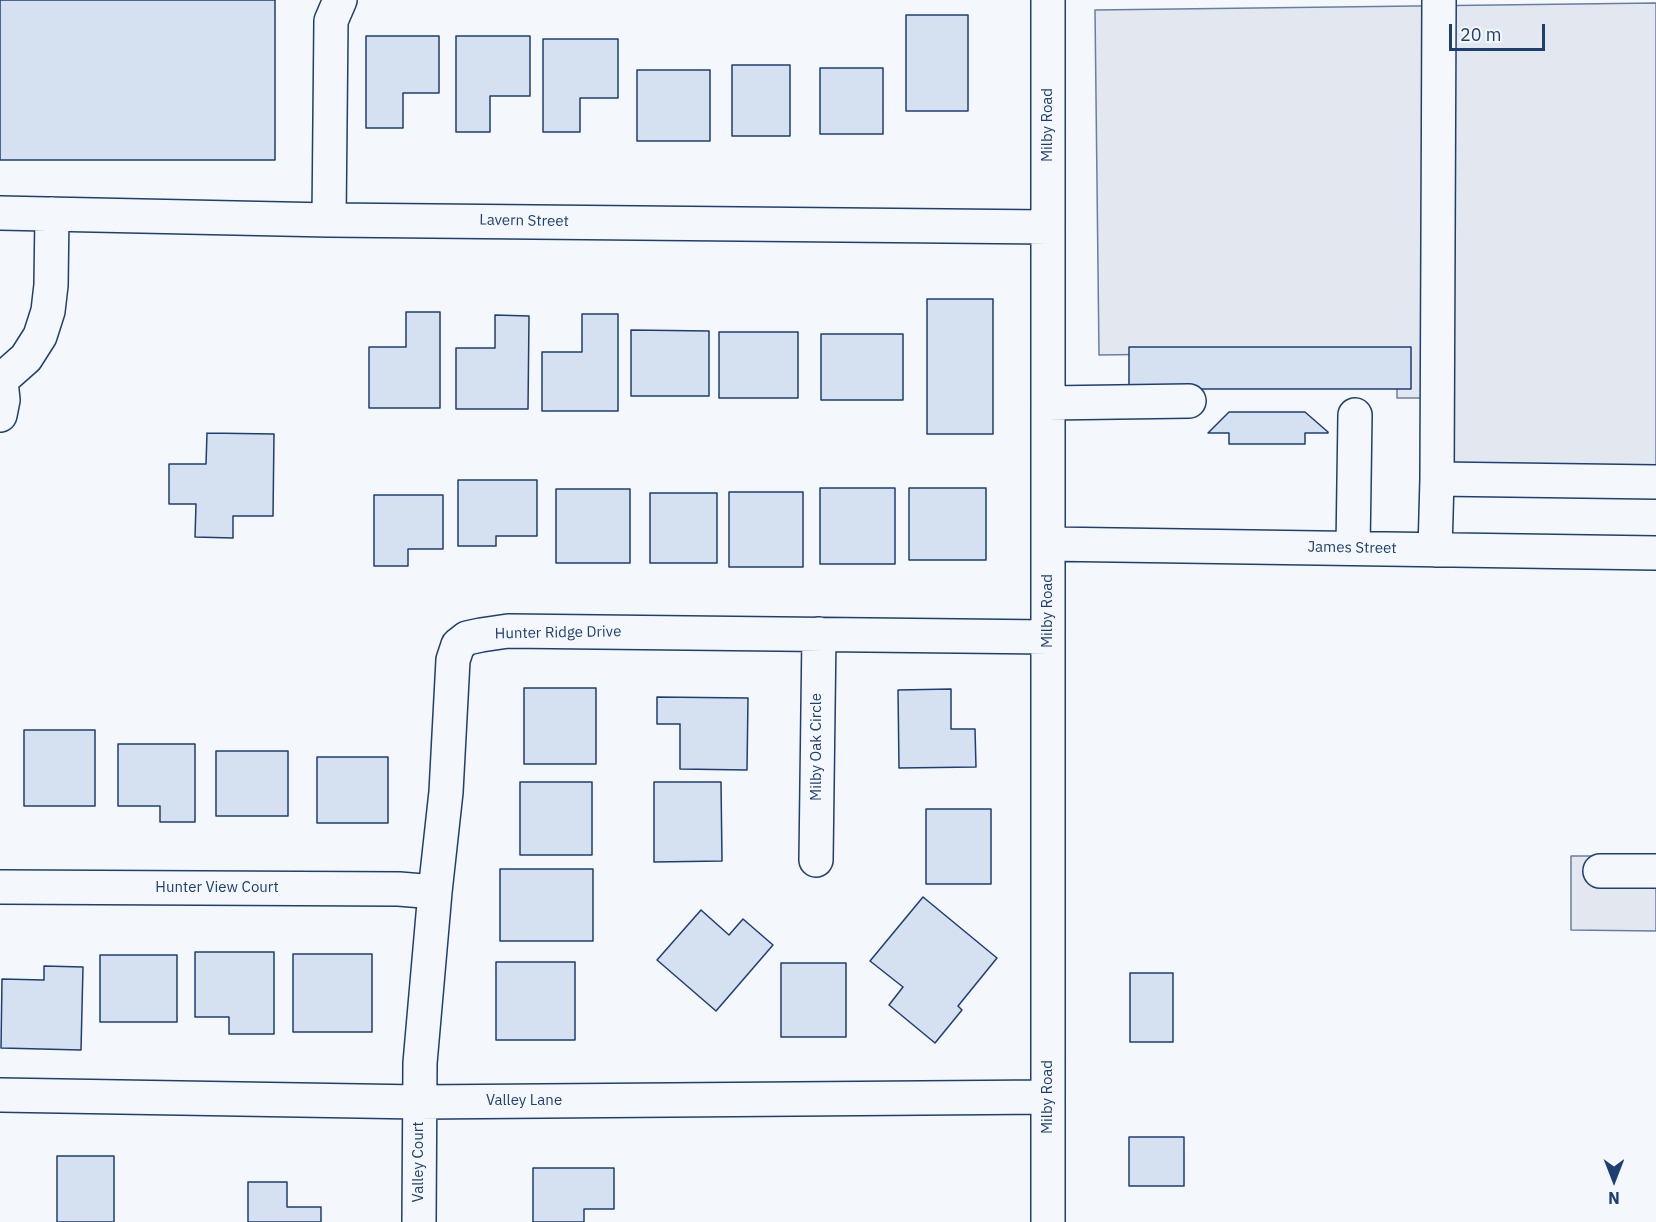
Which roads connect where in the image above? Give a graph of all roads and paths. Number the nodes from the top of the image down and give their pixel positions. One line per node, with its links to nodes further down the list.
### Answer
1 (340, 0): 6 (street)
2 (1048, 0): 7 (street, Milby Road)
3 (1438, 0): 13 (street)
4 (0, 213): 5 (street, Lavern Street)
5 (52, 214): 6 (street, Lavern Street); 8 (street)
6 (329, 220): 7 (street, Lavern Street)
7 (1048, 226): 10 (street, Milby Road)
8 (0, 381): 12 (street)
9 (1189, 401): 10 (street)
10 (1048, 403): 15 (street, Milby Road)
11 (1355, 414): 16 (street)
12 (0, 415)
13 (1437, 479): 14 (street); 17 (street)
14 (1656, 482)
15 (1048, 544): 16 (street, James Street); 20 (street, Milby Road)
16 (1353, 548): 17 (street, James Street)
17 (1436, 550): 18 (street, James Street)
18 (1656, 554)
19 (819, 634): 20 (street, Hunter Ridge Drive); 21 (street, Milby Oak Circle); 25 (street, Hunter Ridge Drive)
20 (1048, 637): 27 (street, Milby Road)
21 (816, 860)
22 (1600, 871): 23 (street)
23 (1656, 871)
24 (0, 887): 25 (street, Hunter View Court)
25 (435, 892): 28 (street, Hunter Ridge Drive)
26 (0, 1095): 28 (street, Valley Lane)
27 (1048, 1097): 28 (street, Valley Lane); 30 (street, Milby Road)
28 (419, 1102): 29 (street, Valley Court)
29 (418, 1222)
30 (1048, 1222)

